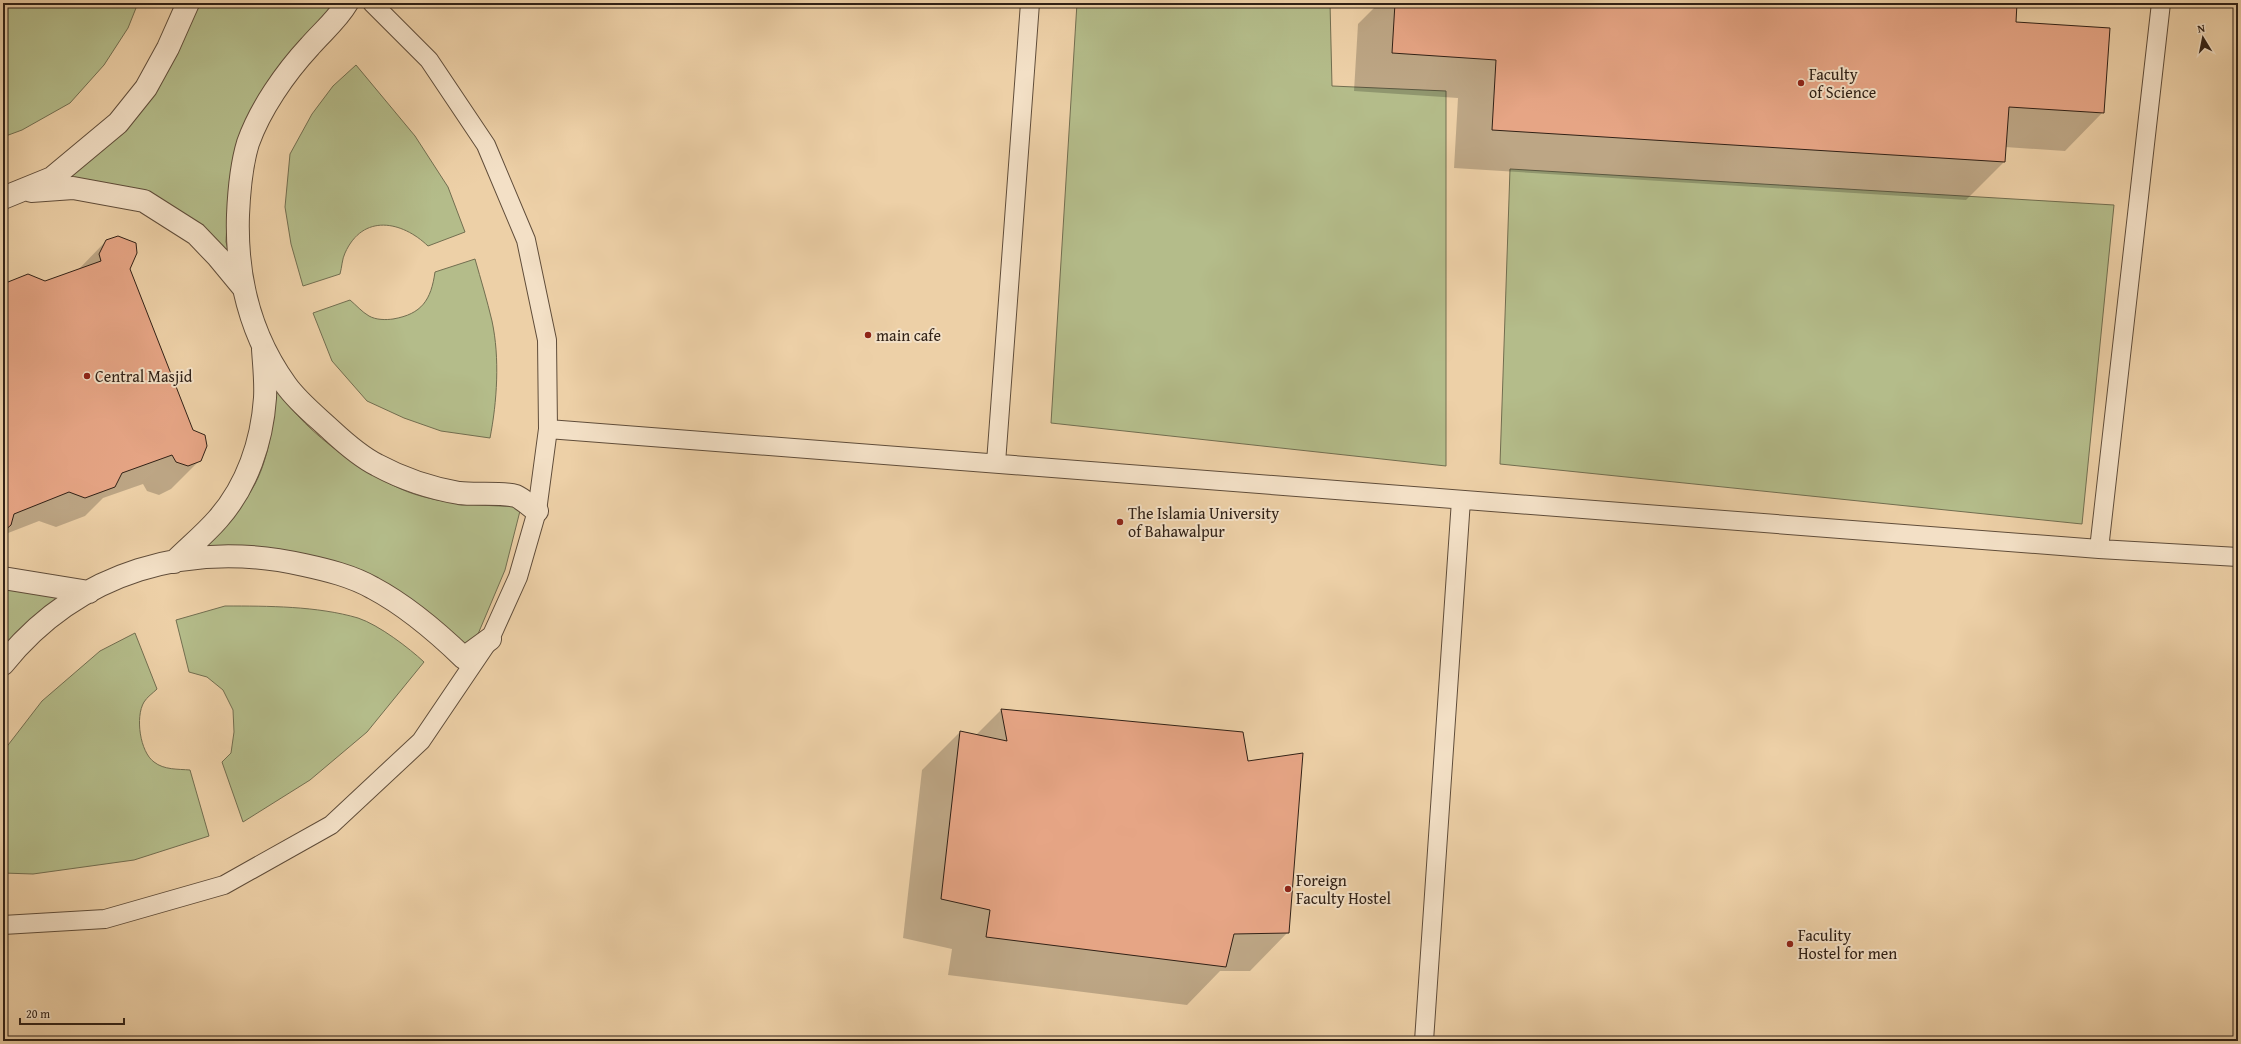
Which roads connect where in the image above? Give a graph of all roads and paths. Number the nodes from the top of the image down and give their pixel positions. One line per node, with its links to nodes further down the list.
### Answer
1 (188, 3): 6 (street)
2 (347, 3): 7 (street)
3 (372, 3): 9 (lane)
4 (1030, 3): 10 (lane)
5 (2161, 3): 13 (lane)
6 (11, 195): 7 (street)
7 (243, 287): 8 (street)
8 (263, 347): 12 (street); 15 (street)
9 (548, 429): 10 (lane); 12 (lane)
10 (996, 463): 11 (lane)
11 (1461, 500): 13 (lane); 21 (lane)
12 (537, 511): 18 (lane)
13 (2099, 549): 14 (lane)
14 (2238, 557)
15 (174, 562): 17 (street); 18 (street)
16 (3, 578): 17 (street)
17 (89, 592): 19 (street)
18 (490, 639): 20 (lane)
19 (3, 664)
20 (3, 925)
21 (1424, 1041)

